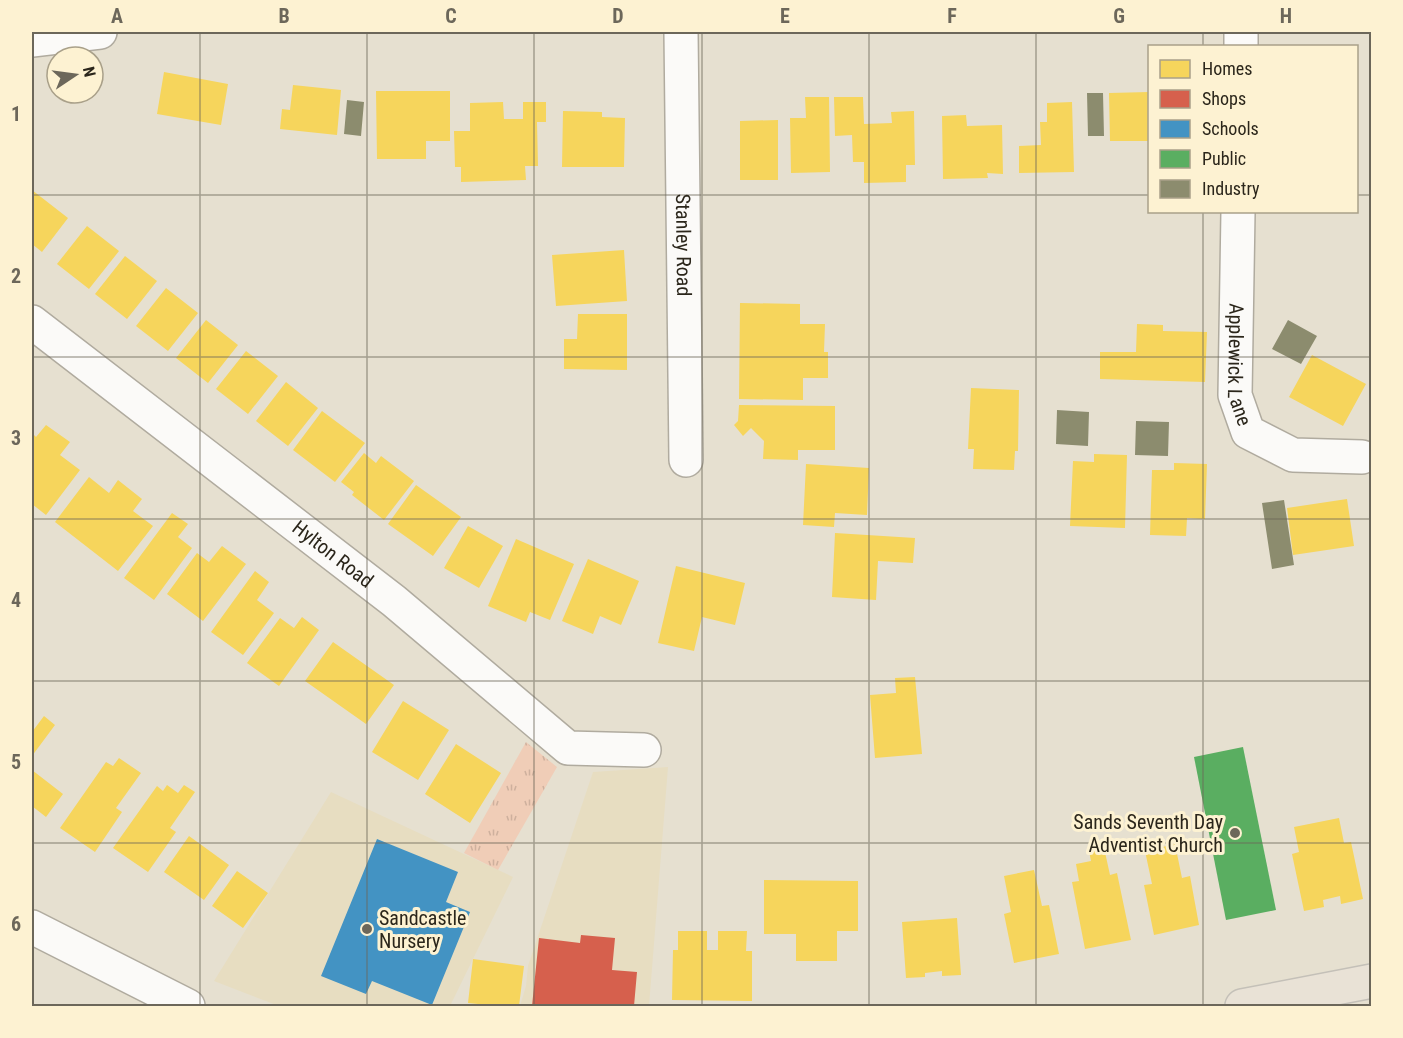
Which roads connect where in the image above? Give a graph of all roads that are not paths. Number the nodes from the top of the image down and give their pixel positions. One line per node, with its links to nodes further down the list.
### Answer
1 (100, 32): 3 (street)
2 (681, 32): 7 (street, Stanley Road)
3 (32, 40)
4 (1238, 213): 6 (street, Applewick Lane)
5 (32, 322): 8 (street, Hylton Road)
6 (1362, 457)
7 (686, 460)
8 (644, 750)
9 (32, 927): 11 (street)
10 (1371, 981): 12 (highway)
11 (188, 1006)
12 (1242, 1006)

